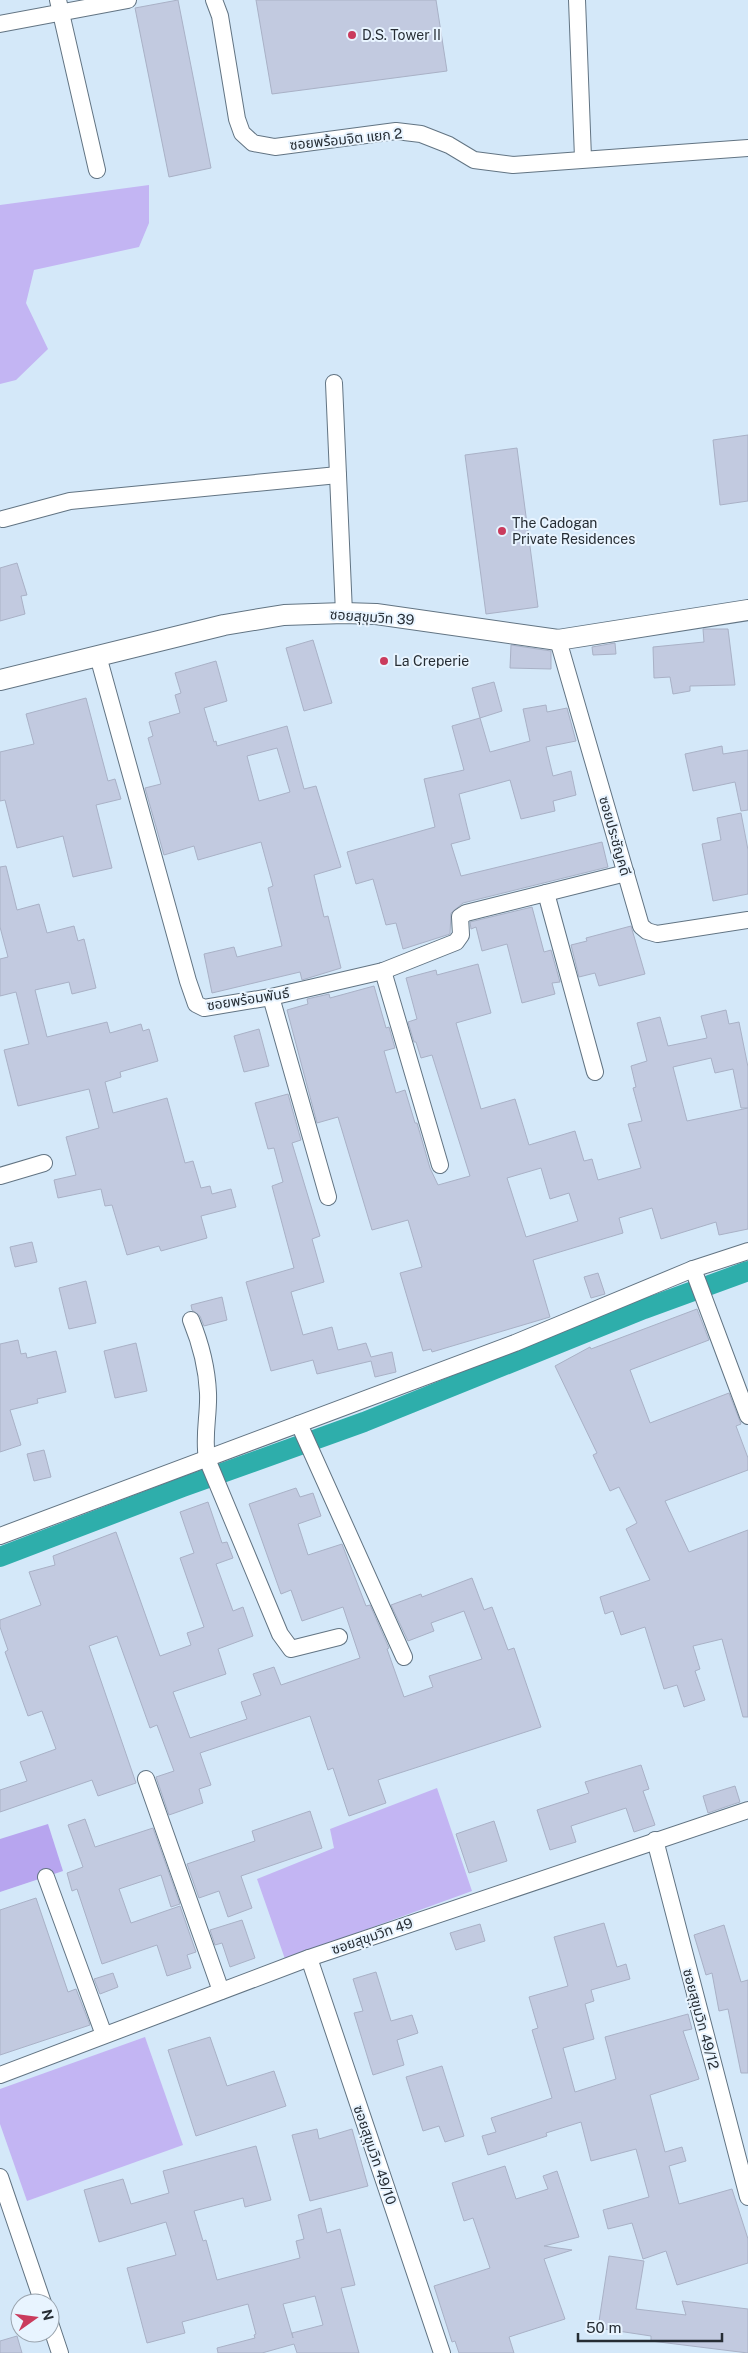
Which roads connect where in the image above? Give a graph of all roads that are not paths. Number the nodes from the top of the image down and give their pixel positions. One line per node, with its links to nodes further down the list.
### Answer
1 (128, 0): 4 (street)
2 (214, 0): 7 (street, ซอยพร้อมจิต แยก 2)
3 (577, 0): 7 (street)
4 (60, 6): 5 (street); 8 (street)
5 (0, 24)
6 (748, 148): 7 (street, ซอยพร้อมจิต แยก 2)
7 (583, 158)
8 (97, 170)
9 (334, 383): 10 (street)
10 (338, 475): 11 (street); 13 (street)
11 (3, 519)
12 (748, 610): 14 (street, ซอยสุขุมวิท 39)
13 (344, 613): 14 (street, ซอยสุขุมวิท 39); 15 (street, ซอยสุขุมวิท 39)
14 (558, 640): 17 (street, ซอยประชัญคดี)
15 (98, 656): 16 (street, ซอยสุขุมวิท 39); 21 (street, ซอยพร้อมพันธ์)
16 (0, 680)
17 (626, 873): 18 (street, ซอยพร้อมพันธ์); 19 (street, ซอยประชัญคดี)
18 (546, 893): 20 (street, ซอยพร้อมพันธ์); 22 (street)
19 (748, 920)
20 (383, 971): 21 (street, ซอยพร้อมพันธ์); 24 (street)
21 (271, 997): 26 (street)
22 (595, 1072)
23 (44, 1163): 25 (street)
24 (440, 1165)
25 (0, 1176)
26 (328, 1197)
27 (748, 1251): 28 (street)
28 (694, 1269): 30 (street); 31 (street)
29 (191, 1320): 32 (street)
30 (748, 1416)
31 (299, 1424): 32 (street); 35 (street)
32 (207, 1459): 33 (street); 34 (street)
33 (0, 1536)
34 (339, 1638)
35 (404, 1656)
36 (146, 1779): 41 (street)
37 (748, 1810): 38 (street, ซอยสุขุมวิท 49)
38 (655, 1840): 40 (street, ซอยสุขุมวิท 49); 45 (street, ซอยสุขุมวิท 49/12)
39 (46, 1877): 42 (street)
40 (309, 1958): 41 (street, ซอยสุขุมวิท 49); 47 (street, ซอยสุขุมวิท 49/10)
41 (222, 1991): 42 (street, ซอยสุขุมวิท 49)
42 (104, 2035): 43 (street, ซอยสุขุมวิท 49)
43 (0, 2075)
44 (0, 2177): 46 (street)
45 (748, 2197)
46 (40, 2293)
47 (442, 2353)

